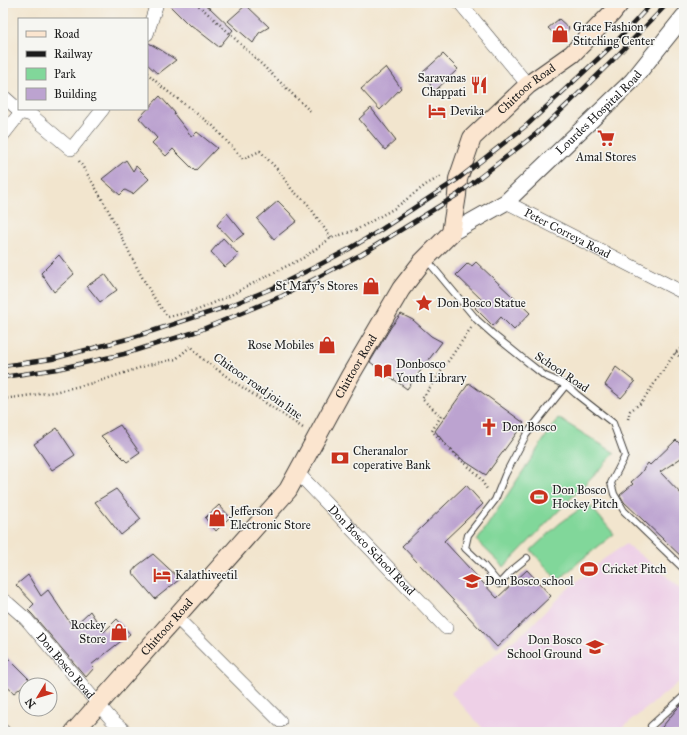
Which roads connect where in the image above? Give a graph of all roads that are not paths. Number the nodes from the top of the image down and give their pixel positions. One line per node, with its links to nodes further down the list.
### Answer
1 (157, 3): 5 (street)
2 (460, 3): 6 (street)
3 (620, 3): 6 (main road, Chittoor Road)
4 (684, 16): 13 (street, Lourdes Hospital Road)
5 (148, 31)
6 (528, 85): 14 (main road, Chittoor Road)
7 (3, 96): 8 (street)
8 (18, 109)
9 (19, 110): 11 (street)
10 (102, 110): 11 (street)
11 (21, 112): 12 (street)
12 (3, 135)
13 (506, 202): 14 (street); 16 (street, Peter Correya Road)
14 (451, 233): 15 (main road, Chittoor Road)
15 (426, 258): 17 (lane, School Road); 18 (main road, Chittoor Road)
16 (684, 294)
17 (566, 385): 19 (lane); 20 (lane, School Road)
18 (297, 472): 22 (main road, Chittoor Road); 23 (street, Don Bosco School Road)
19 (527, 558)
20 (684, 569)
21 (3, 600): 25 (street, Don Bosco Road)
22 (176, 617): 25 (main road, Chittoor Road); 26 (street)
23 (446, 628)
24 (684, 696): 27 (lane)
25 (99, 704): 28 (main road, Chittoor Road); 29 (street, Don Bosco Road)
26 (280, 721)
27 (651, 726)
28 (74, 732)
29 (126, 732)

